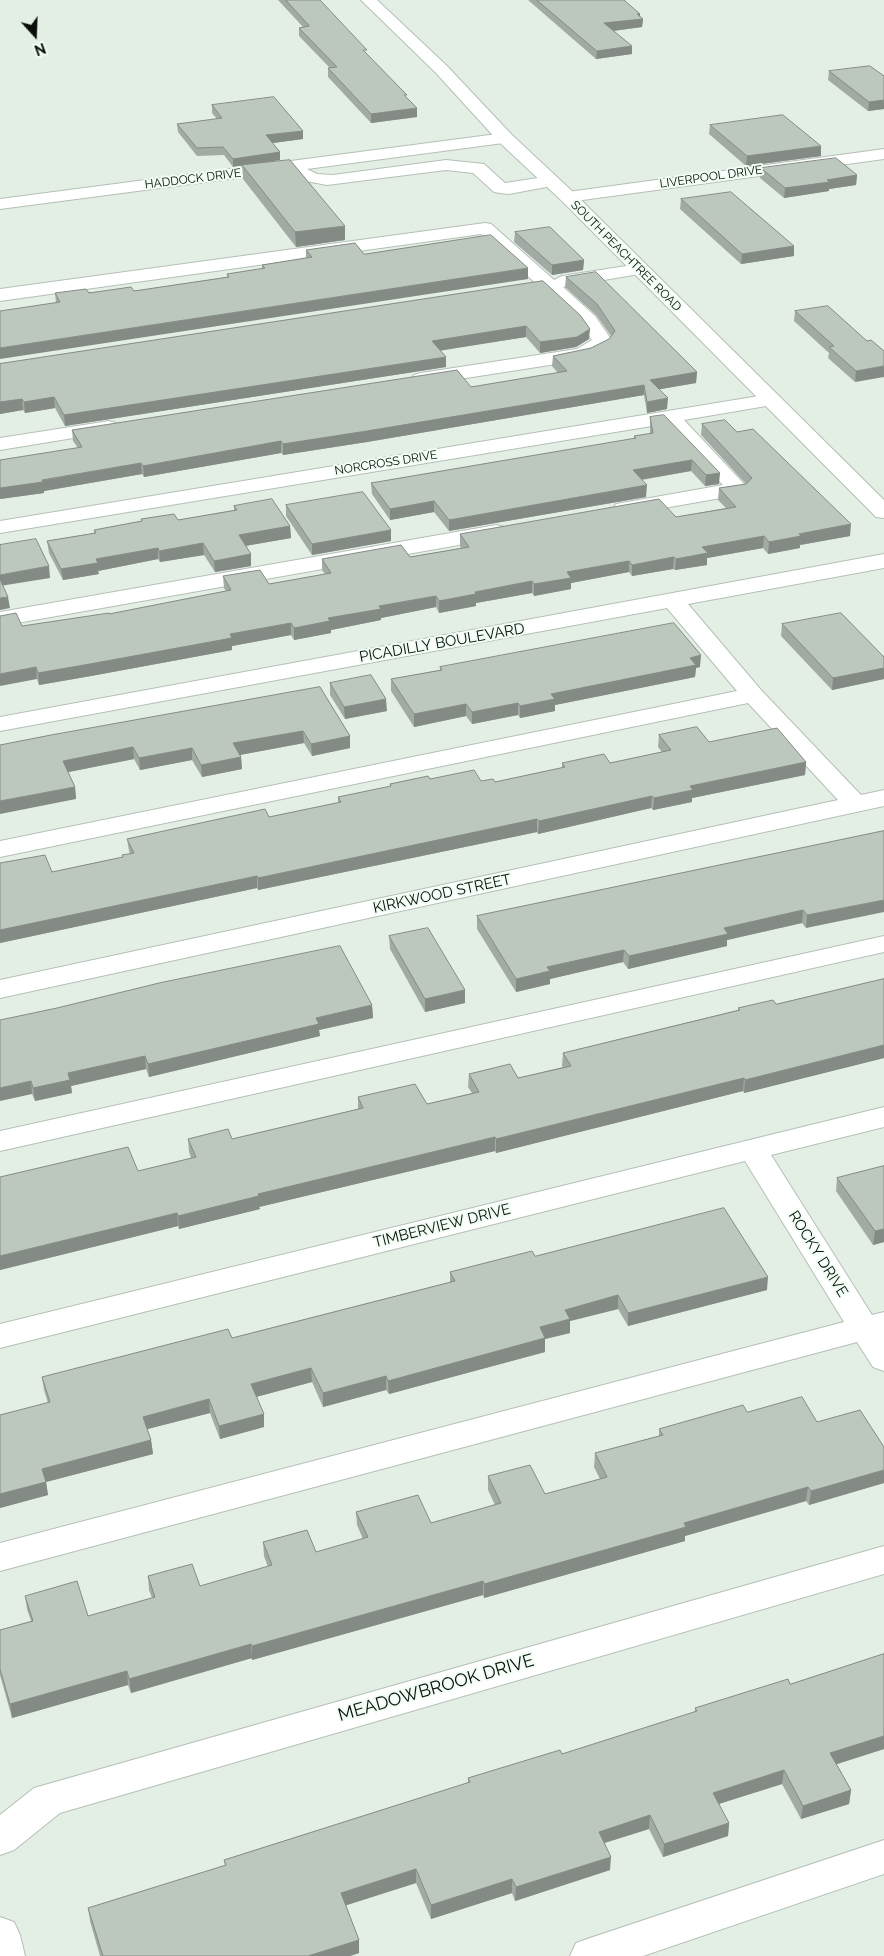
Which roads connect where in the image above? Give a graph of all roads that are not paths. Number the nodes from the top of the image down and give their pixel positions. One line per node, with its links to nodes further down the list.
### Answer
1 (368, 0): 2 (street, SOUTH PEACHTREE ROAD)
2 (505, 138): 4 (street); 5 (street, SOUTH PEACHTREE ROAD)
3 (884, 154): 6 (street, LIVERPOOL DRIVE)
4 (297, 169): 5 (street); 7 (street)
5 (551, 181): 6 (street, SOUTH PEACHTREE ROAD)
6 (568, 197): 8 (street, SOUTH PEACHTREE ROAD)
7 (0, 204)
8 (639, 269): 9 (street); 13 (street, SOUTH PEACHTREE ROAD)
9 (549, 284): 10 (street); 11 (street); 12 (street)
10 (530, 287)
11 (0, 295)
12 (405, 381)
13 (771, 400): 14 (street, NORCROSS DRIVE); 17 (street, SOUTH PEACHTREE ROAD)
14 (669, 417): 18 (street); 19 (street, NORCROSS DRIVE)
15 (128, 424): 16 (street)
16 (0, 444)
17 (884, 512)
18 (601, 513)
19 (0, 527)
20 (512, 529): 23 (street)
21 (884, 561): 22 (street, PICADILLY BOULEVARD)
22 (674, 600): 24 (street); 25 (street, PICADILLY BOULEVARD)
23 (0, 620)
24 (753, 695): 27 (street); 28 (street)
25 (0, 724)
26 (884, 798): 27 (street, KIRKWOOD STREET)
27 (855, 804): 30 (street, KIRKWOOD STREET)
28 (0, 849)
29 (884, 944): 32 (street)
30 (0, 989)
31 (884, 1117): 33 (street, TIMBERVIEW DRIVE)
32 (0, 1141)
33 (752, 1149): 34 (street, ROCKY DRIVE); 35 (street, TIMBERVIEW DRIVE)
34 (874, 1326): 36 (street, ROCKY DRIVE); 37 (street)
35 (0, 1336)
36 (884, 1359)
37 (0, 1557)
38 (884, 1560): 39 (street, MEADOWBROOK DRIVE)
39 (0, 1838)
40 (884, 1857): 43 (street)
41 (0, 1935): 42 (street)
42 (5, 1956)
43 (590, 1956)

